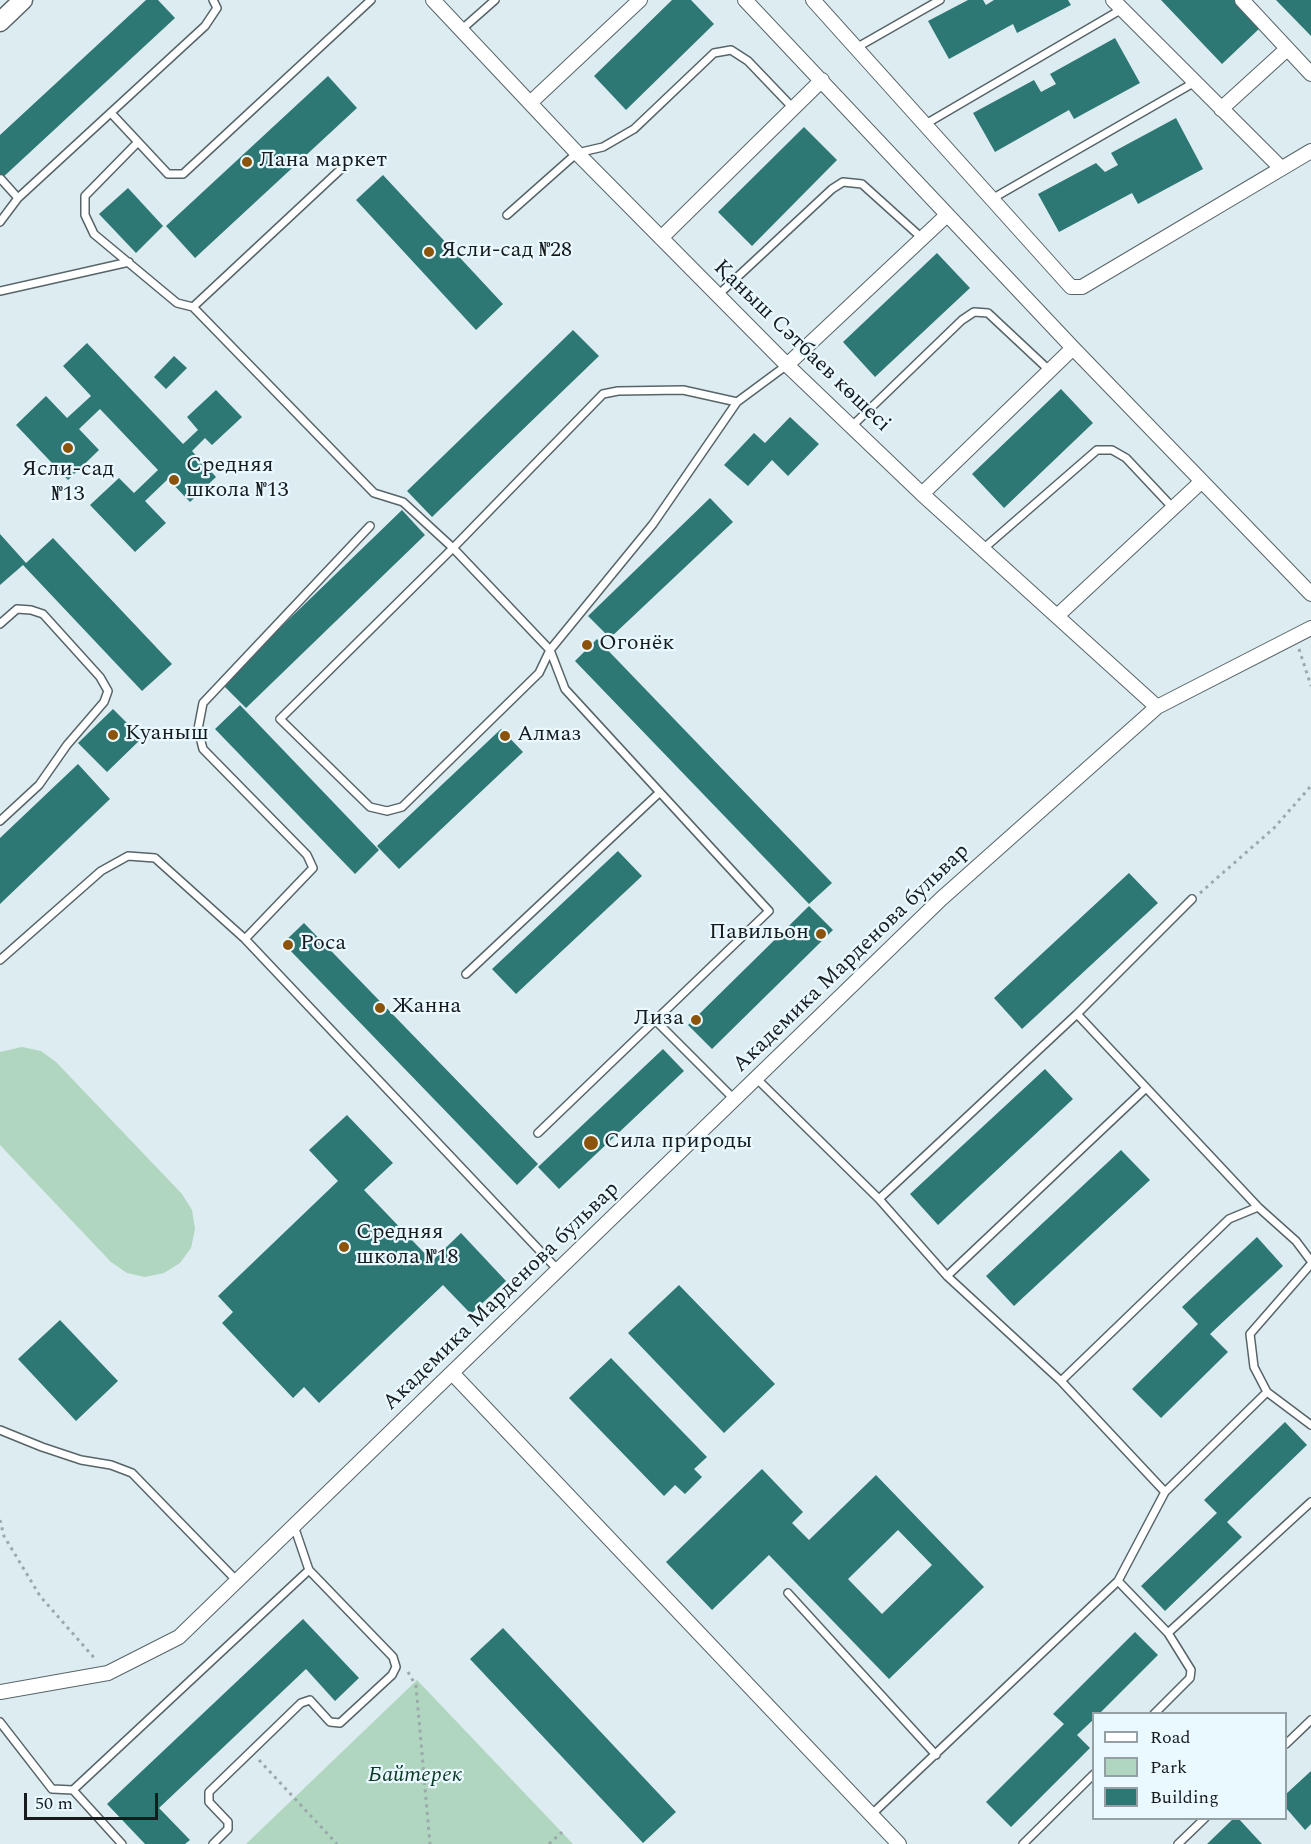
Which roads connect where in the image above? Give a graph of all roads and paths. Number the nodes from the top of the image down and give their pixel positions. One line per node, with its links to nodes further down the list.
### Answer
1 (23, 0): 12 (street)
2 (213, 0): 22 (lane)
3 (371, 0): 24 (lane)
4 (433, 0): 13 (street, Қаныш Сәтбаев көшесі)
5 (495, 0): 13 (lane)
6 (640, 0): 19 (street)
7 (745, 0): 17 (street)
8 (813, 0): 14 (street)
9 (940, 0): 14 (lane)
10 (1242, 0): 15 (street)
11 (1118, 4): 18 (street); 23 (lane)
12 (0, 22)
13 (461, 30): 19 (street, Қаныш Сәтбаев көшесі)
14 (856, 48): 23 (street)
15 (1287, 49): 16 (street); 21 (street)
16 (1311, 74)
17 (822, 80): 20 (street); 33 (street)
18 (1195, 82): 21 (street); 31 (lane)
19 (530, 103): 26 (street, Қаныш Сәтбаев көшесі)
20 (794, 108): 26 (lane); 35 (street)
21 (1221, 109): 27 (street)
22 (111, 113): 24 (lane); 30 (lane)
23 (924, 125): 31 (street)
24 (138, 142): 37 (lane)
25 (1311, 151): 27 (street)
26 (577, 153): 32 (lane); 35 (street, Қаныш Сәтбаев көшесі)
27 (1281, 168): 31 (street)
28 (341, 169): 40 (lane)
29 (1, 179): 30 (lane)
30 (18, 198): 34 (lane)
31 (990, 200)
32 (507, 215)
33 (947, 215): 36 (street); 41 (street)
34 (0, 222)
35 (661, 238): 39 (street, Қаныш Сәтбаев көшесі)
36 (923, 239): 39 (lane); 42 (street)
37 (129, 262): 38 (lane); 40 (lane)
38 (0, 291)
39 (718, 295): 42 (street, Қаныш Сәтбаев көшесі)
40 (193, 307): 50 (lane)
41 (1073, 348): 43 (street); 46 (street)
42 (787, 365): 44 (lane); 45 (street, Қаныш Сәтбаев көшесі)
43 (1050, 371): 45 (lane); 47 (street)
44 (737, 402): 50 (lane); 57 (lane)
45 (852, 426): 47 (street, Қаныш Сәтбаев көшесі)
46 (1201, 482): 48 (street); 52 (street)
47 (922, 494): 51 (street, Қаныш Сәтбаев көшесі)
48 (1173, 508): 51 (lane); 53 (street)
49 (370, 526): 64 (lane)
50 (453, 548): 57 (lane); 57 (lane)
51 (983, 549): 53 (street, Қаныш Сәтбаев көшесі)
52 (1311, 594)
53 (1057, 616): 59 (street, Қаныш Сәтбаев көшесі)
54 (0, 624): 62 (lane)
55 (1311, 628): 56 (street, Академика Марденова бульвар)
56 (1295, 636): 58 (path); 59 (street, Академика Марденова бульвар)
57 (550, 650): 61 (lane)
58 (1311, 686)
59 (1157, 707): 69 (street, Академика Марденова бульвар)
60 (1311, 786): 63 (path)
61 (659, 794): 66 (lane); 68 (lane)
62 (0, 821)
63 (1192, 899): 67 (lane)
64 (245, 939): 65 (lane); 76 (lane)
65 (0, 960)
66 (466, 974)
67 (1077, 1014): 70 (lane); 73 (lane)
68 (655, 1020): 71 (lane); 72 (lane)
69 (757, 1078): 71 (street, Академика Марденова бульвар); 73 (lane)
70 (1145, 1089): 74 (lane); 77 (lane)
71 (735, 1100): 76 (street, Академика Марденова бульвар)
72 (538, 1133)
73 (879, 1199): 77 (lane)
74 (1258, 1207): 75 (lane); 79 (lane)
75 (1311, 1262): 80 (lane)
76 (559, 1271): 78 (street, Академика Марденова бульвар)
77 (947, 1276): 79 (lane)
78 (453, 1374): 86 (street, Академика Марденова бульвар); 103 (street)
79 (1061, 1381): 83 (lane)
80 (1267, 1392): 81 (lane); 83 (lane)
81 (1311, 1425)
82 (0, 1430): 88 (lane)
83 (1165, 1492): 89 (lane)
84 (1311, 1502): 91 (lane)
85 (0, 1520): 93 (path)
86 (294, 1526): 87 (lane); 88 (street, Академика Марденова бульвар)
87 (309, 1570): 92 (lane); 102 (lane)
88 (237, 1581): 93 (street, Академика Марденова бульвар)
89 (1118, 1581): 91 (lane); 100 (lane)
90 (788, 1593): 100 (lane)
91 (1168, 1633): 95 (lane)
92 (396, 1667): 99 (lane); 109 (path)
93 (108, 1673): 94 (street, Академика Марденова бульвар)
94 (0, 1692)
95 (1155, 1712)
96 (1311, 1720): 98 (lane)
97 (0, 1722): 102 (lane)
98 (1287, 1743)
99 (251, 1751): 107 (lane); 108 (path)
100 (936, 1755): 103 (lane)
101 (1092, 1776): 112 (lane)
102 (72, 1790): 106 (lane)
103 (871, 1815): 111 (street)
104 (1203, 1820): 113 (lane)
105 (562, 1832): 110 (path)
106 (122, 1844)
107 (213, 1844)
108 (337, 1844)
109 (430, 1844)
110 (549, 1844)
111 (899, 1844)
112 (1023, 1844)
113 (1178, 1844)

